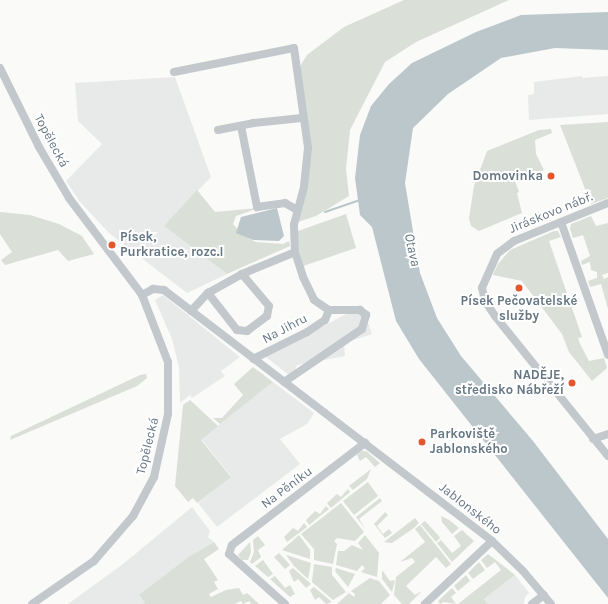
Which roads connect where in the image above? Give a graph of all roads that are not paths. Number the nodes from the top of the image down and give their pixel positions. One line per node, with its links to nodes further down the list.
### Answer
1 (0, 68): 12 (street, Topělecká)
2 (174, 72): 3 (street, Na Jihru)
3 (302, 118): 4 (street); 7 (street, Na Jihru)
4 (241, 126): 5 (street); 7 (street)
5 (218, 130)
6 (608, 203): 8 (street, Jiráskovo nábř.)
7 (298, 210): 9 (street, Na Jihru)
8 (561, 222): 15 (street); 19 (street, Jiráskovo nábř.)
9 (295, 252): 10 (street); 13 (street, Na Jihru)
10 (242, 274): 11 (street); 11 (street)
11 (208, 292): 14 (street)
12 (142, 295): 14 (street); 25 (street, Topělecká)
13 (329, 310): 16 (street, Na Jihru); 17 (street)
14 (191, 311): 16 (street)
15 (608, 355)
16 (254, 359): 17 (street)
17 (284, 382): 20 (street)
18 (608, 434): 19 (street)
19 (593, 438): 21 (street)
20 (365, 444): 22 (street, Jablonského); 26 (street, Na Pěníku)
21 (608, 456)
22 (492, 541): 23 (street, Jablonského); 24 (street)
23 (544, 595): 28 (street); 29 (street, Jablonského)
24 (435, 601): 27 (street)
25 (32, 604)
26 (285, 604)
27 (425, 604)
28 (532, 604)
29 (551, 604)

